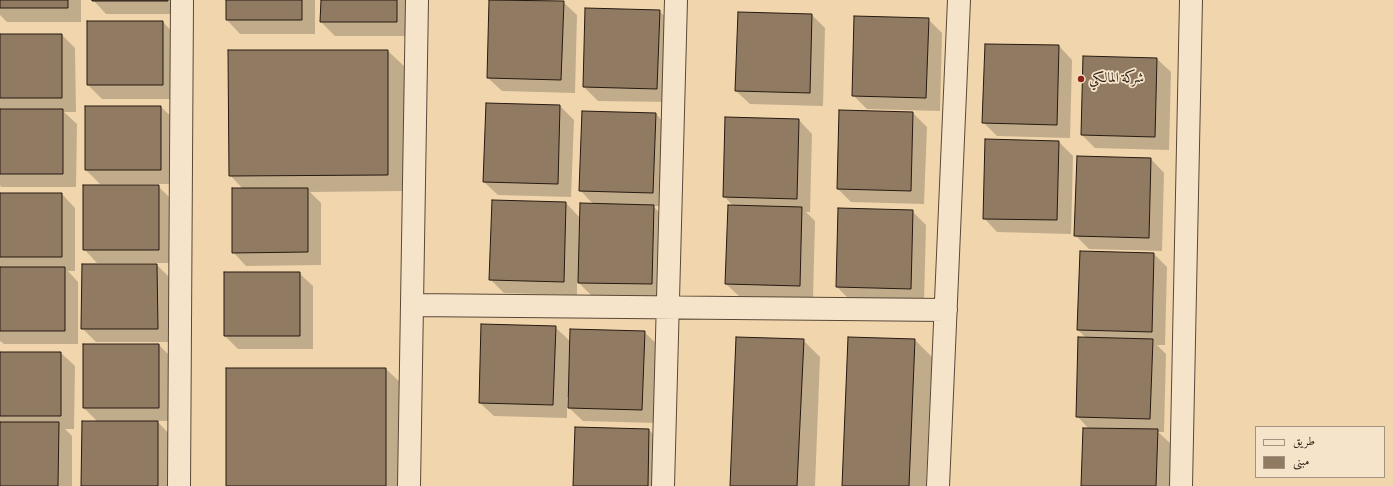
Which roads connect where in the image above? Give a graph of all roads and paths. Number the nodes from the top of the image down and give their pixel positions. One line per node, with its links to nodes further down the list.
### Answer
1 (182, 0): 9 (street)
2 (417, 0): 6 (street)
3 (676, 0): 7 (street)
4 (959, 0): 8 (street)
5 (1191, 0): 13 (street)
6 (412, 305): 7 (street); 10 (street)
7 (668, 307): 8 (street); 11 (street)
8 (946, 310): 12 (street)
9 (180, 486)
10 (409, 486)
11 (663, 486)
12 (938, 486)
13 (1181, 486)

